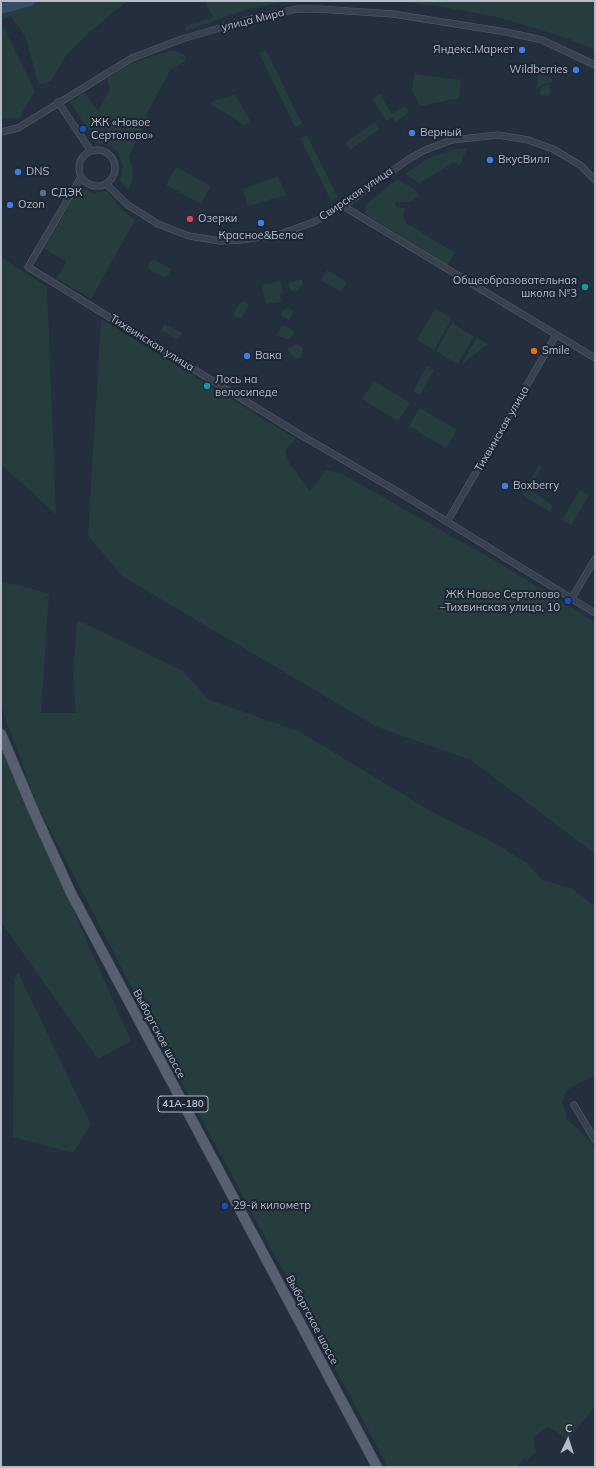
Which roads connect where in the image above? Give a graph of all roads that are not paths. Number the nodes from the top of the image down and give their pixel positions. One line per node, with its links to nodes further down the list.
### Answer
1 (595, 65): 2 (street, улица Мира)
2 (58, 102): 3 (street, улица Мира); 4 (street)
3 (1, 132)
4 (91, 151): 5 (street); 7 (street)
5 (81, 177): 7 (street); 11 (street, Тихвинская улица)
6 (595, 180): 8 (street, Свирская улица)
7 (106, 184): 8 (street, Свирская улица)
8 (343, 206): 9 (street)
9 (556, 335): 10 (street); 11 (street, Тихвинская улица)
10 (595, 358)
11 (447, 522): 13 (street, Тихвинская улица)
12 (595, 558): 13 (street)
13 (572, 598): 14 (street, Тихвинская улица)
14 (595, 613)
15 (1, 734): 18 (main road, Выборгское шоссе / 41А-180)
16 (574, 1105): 17 (street)
17 (595, 1140)
18 (377, 1467)

